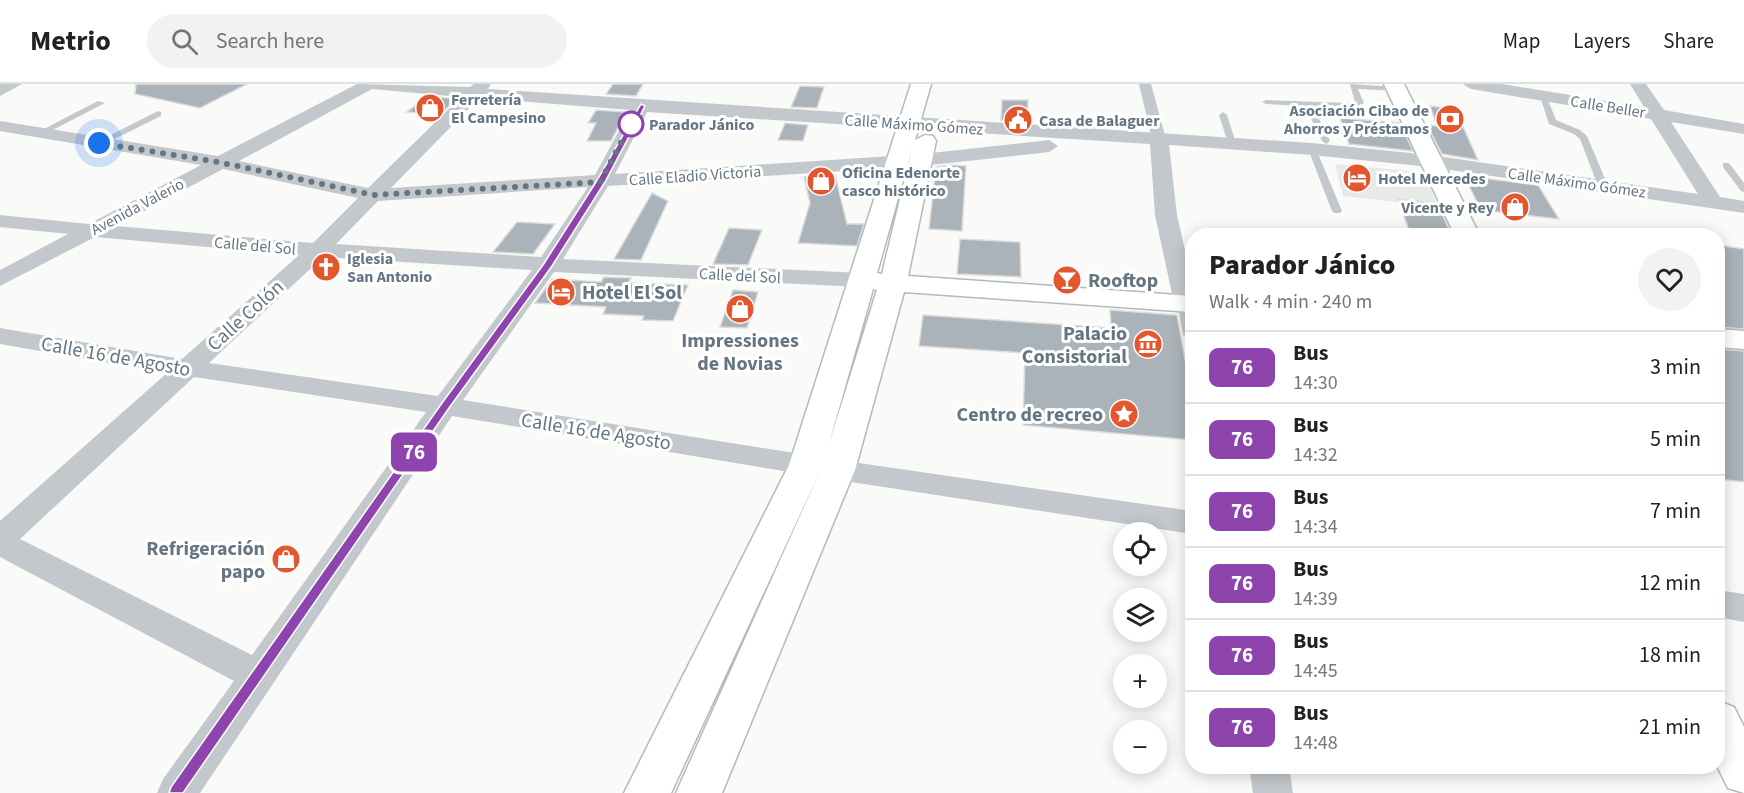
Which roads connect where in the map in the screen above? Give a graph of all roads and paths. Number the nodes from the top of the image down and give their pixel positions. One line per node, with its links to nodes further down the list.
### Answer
1 (14, 84): 11 (street)
2 (369, 84): 10 (street, Calle Máximo Gómez); 32 (street, Avenida Valerio)
3 (600, 84): 13 (street)
4 (921, 84): 21 (main road)
5 (939, 84): 21 (main road)
6 (1145, 84): 26 (street)
7 (1471, 84): 12 (street, Calle Beller)
8 (1638, 84): 19 (street)
9 (1395, 87): 16 (lane); 31 (main road)
10 (478, 88): 13 (street, Calle Máximo Gómez); 37 (street, Calle Colón)
11 (0, 91)
12 (1542, 96): 19 (street, Calle Beller); 35 (lane)
13 (585, 101): 17 (street, Calle Máximo Gómez)
14 (1266, 102): 16 (lane)
15 (101, 103): 24 (lane)
16 (1308, 104): 29 (lane)
17 (641, 106): 21 (street, Calle Máximo Gómez); 34 (street)
18 (158, 114): 27 (lane)
19 (1656, 114): 23 (street, Calle Beller); 38 (street)
20 (1223, 115): 28 (lane)
21 (917, 124): 25 (street, Calle Máximo Gómez); 30 (main road)
22 (0, 126): 24 (street, Calle Eladio Victoria)
23 (1744, 129)
24 (40, 133): 27 (street, Calle Eladio Victoria)
25 (1030, 139): 26 (street, Calle Eladio Victoria); 30 (street, Calle Eladio Victoria)
26 (1152, 139): 28 (street, Calle Máximo Gómez); 49 (street)
27 (99, 143): 32 (street, Calle Eladio Victoria)
28 (1232, 143): 29 (street, Calle Máximo Gómez)
29 (1319, 145): 31 (street, Calle Máximo Gómez); 40 (lane)
30 (911, 160): 34 (street, Calle Eladio Victoria); 47 (main road); 48 (main road)
31 (1430, 161): 35 (street, Calle Máximo Gómez); 42 (main road)
32 (218, 162): 37 (street, Calle Eladio Victoria); 43 (street, Avenida Valerio)
33 (1726, 165): 36 (lane)
34 (600, 182): 37 (street, Calle Eladio Victoria); 45 (street)
35 (1603, 186): 38 (street, Calle Máximo Gómez)
36 (1744, 189)
37 (374, 195): 44 (street, Calle Colón)
38 (1713, 202): 39 (street, Calle Máximo Gómez)
39 (1744, 207)
40 (1337, 212)
41 (0, 221): 43 (street, Calle del Sol)
42 (1464, 228)
43 (90, 231): 44 (street, Calle del Sol); 46 (street, Avenida Valerio)
44 (318, 250): 45 (street, Calle del Sol); 54 (street, Calle Colón)
45 (547, 266): 47 (street, Calle del Sol); 55 (street)
46 (0, 279)
47 (862, 280): 48 (main road, Calle del Sol); 56 (main road)
48 (893, 283): 50 (main road, Calle del Sol); 56 (main road)
49 (1185, 288)
50 (1185, 303)
51 (0, 336): 54 (street, Calle 16 de Agosto)
52 (1725, 339): 53 (main road)
53 (1744, 340)
54 (185, 368): 55 (street, Calle 16 de Agosto); 58 (street, Calle Colón)
55 (446, 406): 56 (street, Calle 16 de Agosto); 62 (street)
56 (822, 467): 57 (street, Calle 16 de Agosto); 67 (main road); 68 (main road)
57 (1185, 522)
58 (0, 538)
59 (0, 543): 62 (street)
60 (1725, 605): 61 (street)
61 (1744, 608)
62 (258, 676): 66 (street)
63 (1725, 738): 64 (main road)
64 (1737, 767)
65 (1270, 774): 69 (street)
66 (177, 793)
67 (647, 793)
68 (699, 793)
69 (1273, 793)

